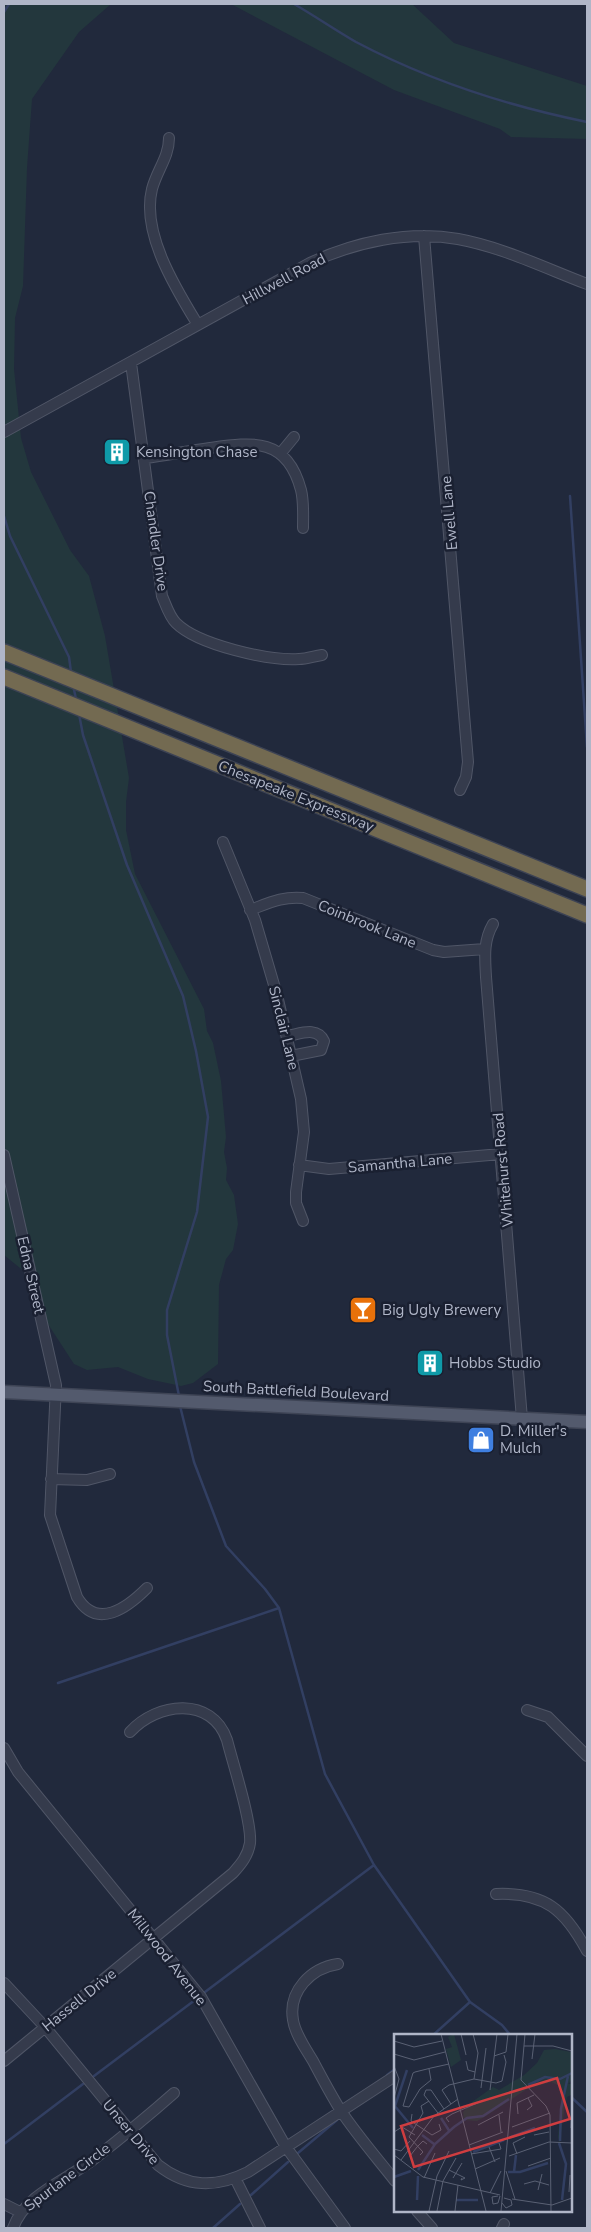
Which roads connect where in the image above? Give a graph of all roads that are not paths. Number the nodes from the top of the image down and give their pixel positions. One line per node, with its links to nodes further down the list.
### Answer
1 (169, 138): 4 (street)
2 (424, 236): 3 (street, Hillwell Road); 4 (street, Hillwell Road); 14 (street, Ewell Lane)
3 (587, 284)
4 (198, 325): 5 (street, Hillwell Road)
5 (131, 363): 6 (street, Hillwell Road); 9 (street, Chandler Drive)
6 (7, 430)
7 (294, 437): 8 (street)
8 (280, 454): 9 (street); 10 (street)
9 (145, 458): 12 (street, Chandler Drive)
10 (303, 528)
11 (4, 652): 16 (highway, Chesapeake Expressway)
12 (322, 655)
13 (4, 677): 18 (highway, Chesapeake Expressway)
14 (460, 790)
15 (223, 842): 17 (street, Sinclair Lane)
16 (587, 889)
17 (250, 910): 20 (street, Coinbrook Lane); 21 (street, Sinclair Lane)
18 (587, 915)
19 (493, 924): 20 (street, Whitehurst Road)
20 (485, 949): 24 (street, Whitehurst Road)
21 (287, 1036): 22 (street, Sinclair Lane); 22 (street)
22 (291, 1056): 25 (street, Sinclair Lane)
23 (4, 1154): 28 (street, Edna Street)
24 (501, 1154): 25 (street, Samantha Lane); 29 (street, Whitehurst Road)
25 (299, 1166): 26 (street, Sinclair Lane)
26 (303, 1221)
27 (4, 1392): 28 (main road, South Battlefield Boulevard)
28 (56, 1395): 29 (main road, South Battlefield Boulevard); 32 (street, Edna Street)
29 (522, 1419): 30 (main road, South Battlefield Boulevard)
30 (587, 1422)
31 (110, 1474): 32 (street)
32 (51, 1479): 33 (street, Edna Street)
33 (147, 1588)
34 (527, 1710): 37 (street)
35 (130, 1732): 39 (street, Hassell Drive)
36 (4, 1748): 39 (street, Millwood Avenue)
37 (587, 1756)
38 (496, 1894): 40 (street)
39 (154, 1938): 43 (street, Hassell Drive); 49 (street, Millwood Avenue)
40 (587, 1951)
41 (338, 1964): 47 (street)
42 (4, 1983): 43 (street, Unser Drive)
43 (45, 2027): 44 (street, Hassell Drive); 48 (street, Unser Drive)
44 (4, 2061)
45 (394, 2077): 47 (street, Unser Drive)
46 (174, 2092): 48 (street, Spurlane Circle)
47 (341, 2111): 49 (street, Unser Drive); 51 (street)
48 (129, 2130): 50 (street, Unser Drive); 53 (street, Spurlane Circle)
49 (286, 2147): 50 (street, Unser Drive); 57 (street, Millwood Avenue)
50 (235, 2178): 56 (street)
51 (394, 2180)
52 (4, 2204): 53 (street)
53 (20, 2212): 55 (street, Spurlane Circle)
54 (418, 2212): 58 (street)
55 (13, 2228)
56 (260, 2228)
57 (345, 2228)
58 (432, 2228)

